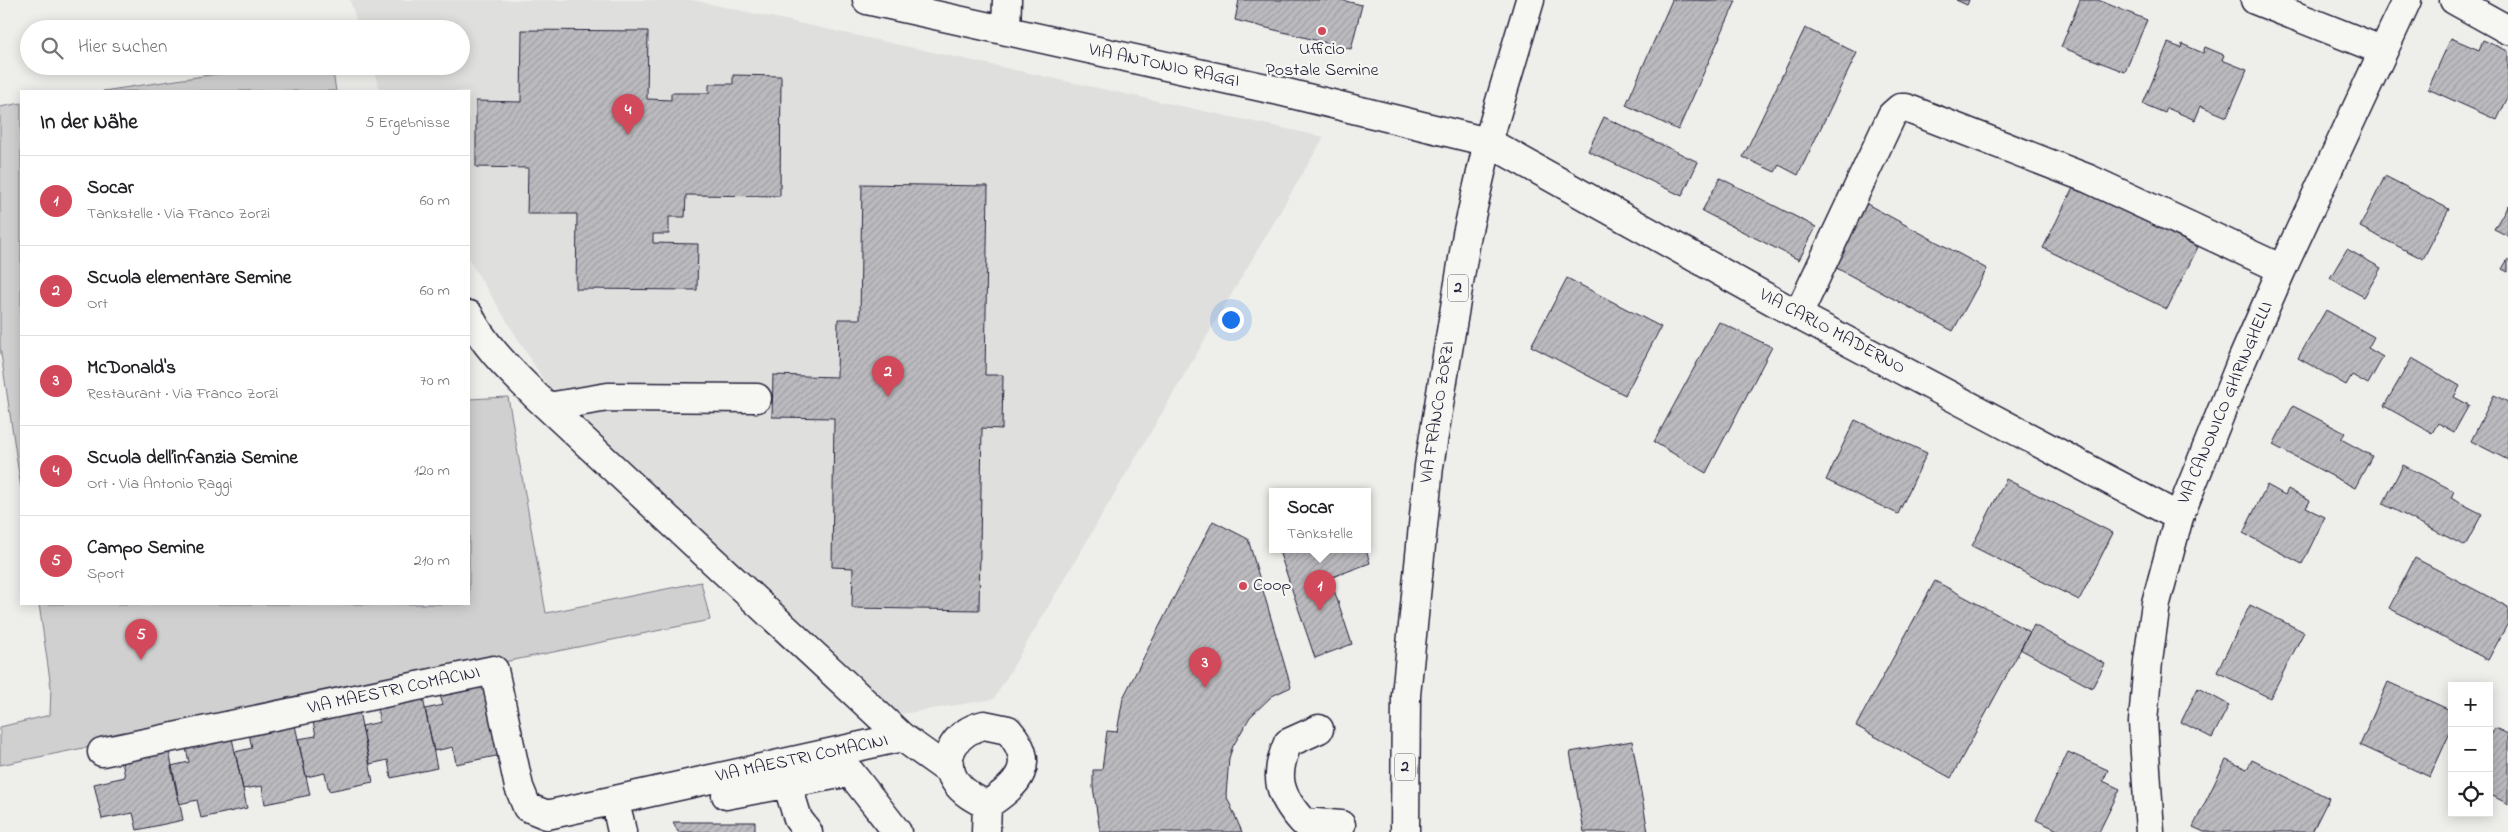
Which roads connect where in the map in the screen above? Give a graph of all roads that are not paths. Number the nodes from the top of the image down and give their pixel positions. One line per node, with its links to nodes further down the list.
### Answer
1 (867, 0): 8 (street, VIA ANTONIO RAGGI)
2 (1008, 0): 8 (street)
3 (1530, 0): 10 (street, VIA FRANCO ZORZI / 2)
4 (2255, 0): 9 (street)
5 (2407, 0): 9 (street, VIA CANONICO GHIRINGHELLI)
6 (2454, 0): 7 (street)
7 (2508, 30)
8 (1006, 31): 10 (street, VIA ANTONIO RAGGI)
9 (2381, 50): 11 (street, VIA CANONICO GHIRINGHELLI)
10 (1488, 142): 12 (street, VIA CARLO MADERNO); 29 (street, VIA FRANCO ZORZI / 2)
11 (2282, 269): 12 (street); 16 (street, VIA CANONICO GHIRINGHELLI)
12 (1798, 315): 16 (street, VIA CARLO MADERNO)
13 (470, 317): 15 (street)
14 (757, 398): 15 (street)
15 (548, 408): 18 (street)
16 (2179, 517): 30 (street, VIA CANONICO GHIRINGHELLI)
17 (1319, 729): 24 (street)
18 (902, 737): 19 (street, VIA MAESTRI COMACINI); 20 (street)
19 (102, 752)
20 (951, 772): 22 (street); 22 (street)
21 (787, 782): 23 (street, VIA MAESTRI COMACINI); 26 (street, VIA MAESTRI COMACINI); 27 (street)
22 (987, 805): 28 (street)
23 (621, 825): 25 (street, VIA MAESTRI COMACINI)
24 (1341, 825)
25 (556, 832)
26 (808, 832)
27 (897, 832)
28 (986, 832)
29 (1405, 832)
30 (2150, 832)

